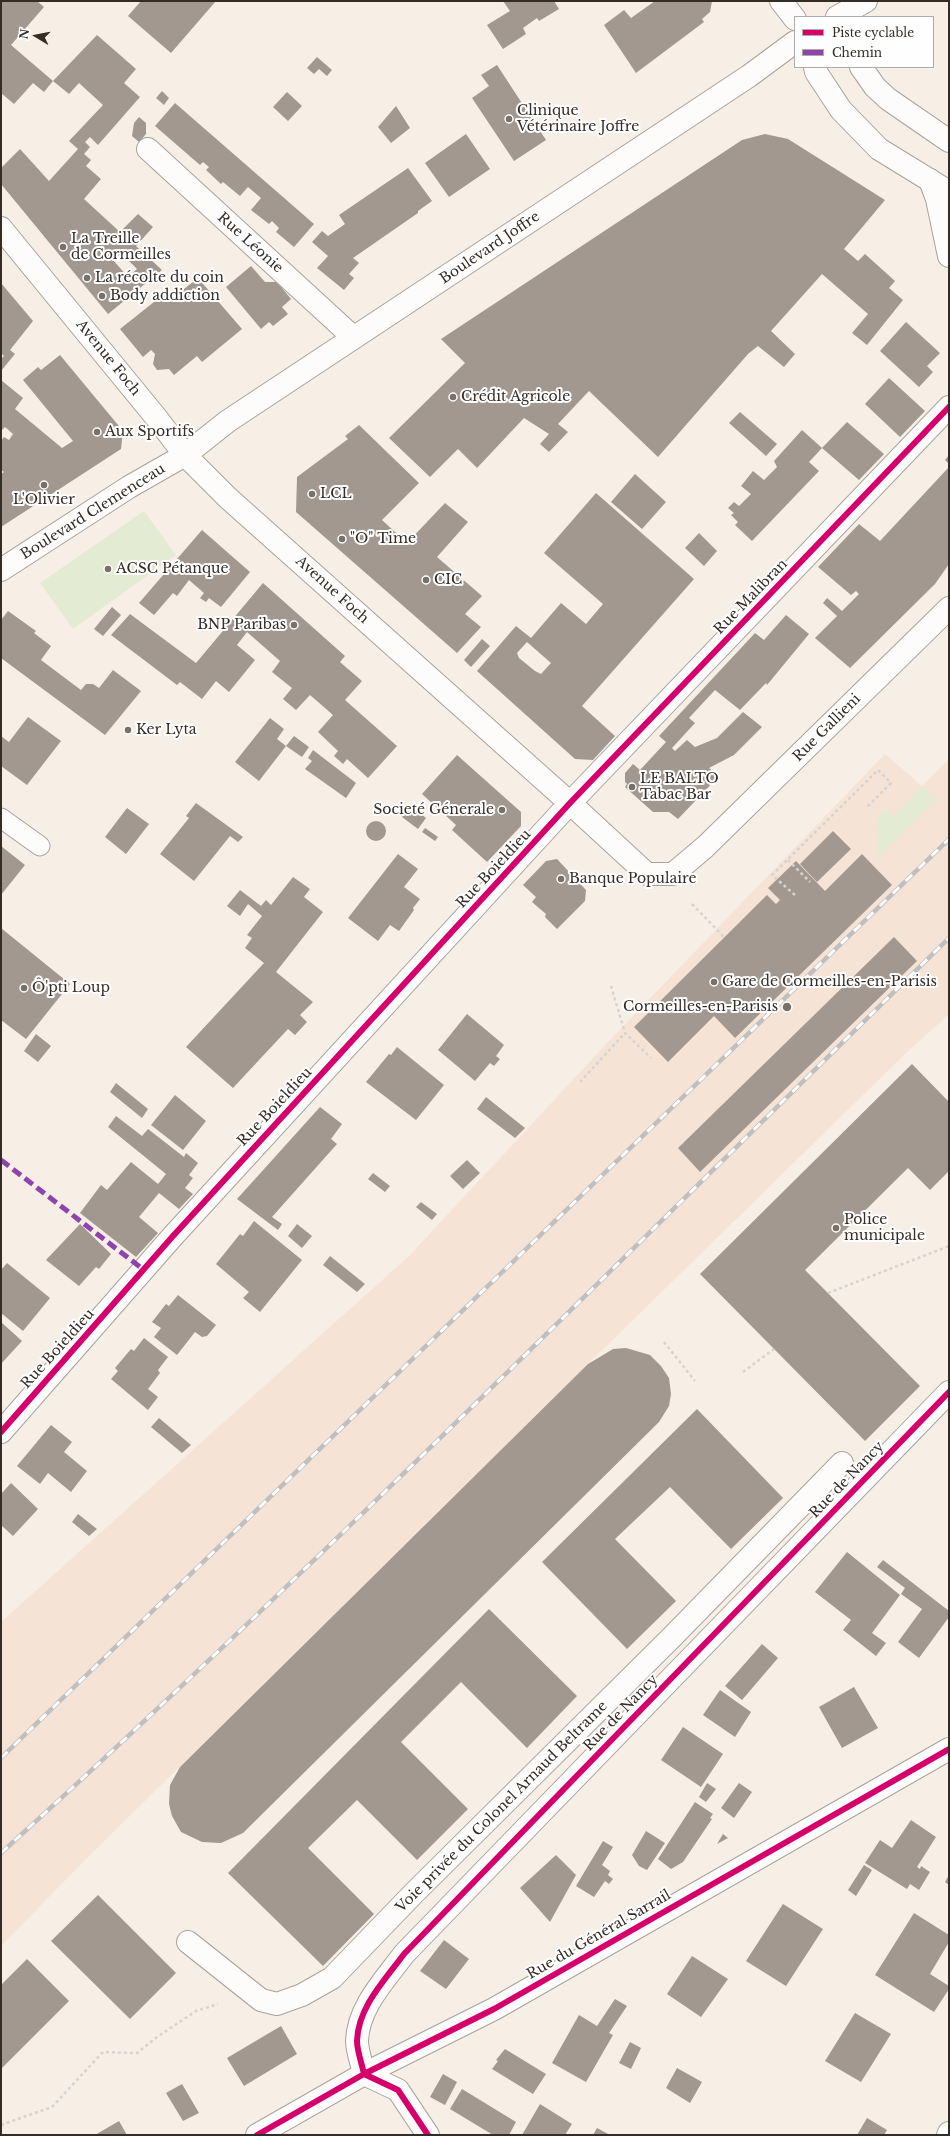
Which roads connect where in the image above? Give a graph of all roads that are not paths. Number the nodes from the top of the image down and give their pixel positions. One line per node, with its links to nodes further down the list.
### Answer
1 (781, 1): 4 (street)
2 (866, 1): 3 (street)
3 (839, 16)
4 (794, 18)
5 (794, 43): 14 (street, Boulevard Joffre)
6 (815, 68): 10 (street)
7 (862, 68): 8 (street)
8 (949, 141)
9 (148, 149): 14 (street, Rue Léonie)
10 (930, 180): 11 (street); 13 (street)
11 (949, 192)
12 (1, 228): 16 (street, Avenue Foch)
13 (949, 256)
14 (353, 337): 16 (street, Boulevard Joffre)
15 (949, 407): 19 (street, Rue Malibran)
16 (185, 455): 17 (street, Boulevard Clemenceau); 19 (street, Avenue Foch)
17 (1, 570)
18 (949, 608): 22 (street, Rue Gallieni)
19 (570, 803): 22 (street, Avenue Foch); 24 (street, Rue Boieldieu)
20 (1, 818): 21 (lane)
21 (40, 846)
22 (705, 847)
23 (949, 1392): 28 (street, Rue de Nancy)
24 (1, 1432)
25 (842, 1462): 27 (street, Voie privée du Colonel Arnaud Beltrame)
26 (949, 1749): 28 (street, Rue du Général Sarrail)
27 (188, 1942)
28 (364, 2074): 29 (street, Rue du Général Sarrail); 30 (street)
29 (257, 2135)
30 (428, 2135)

